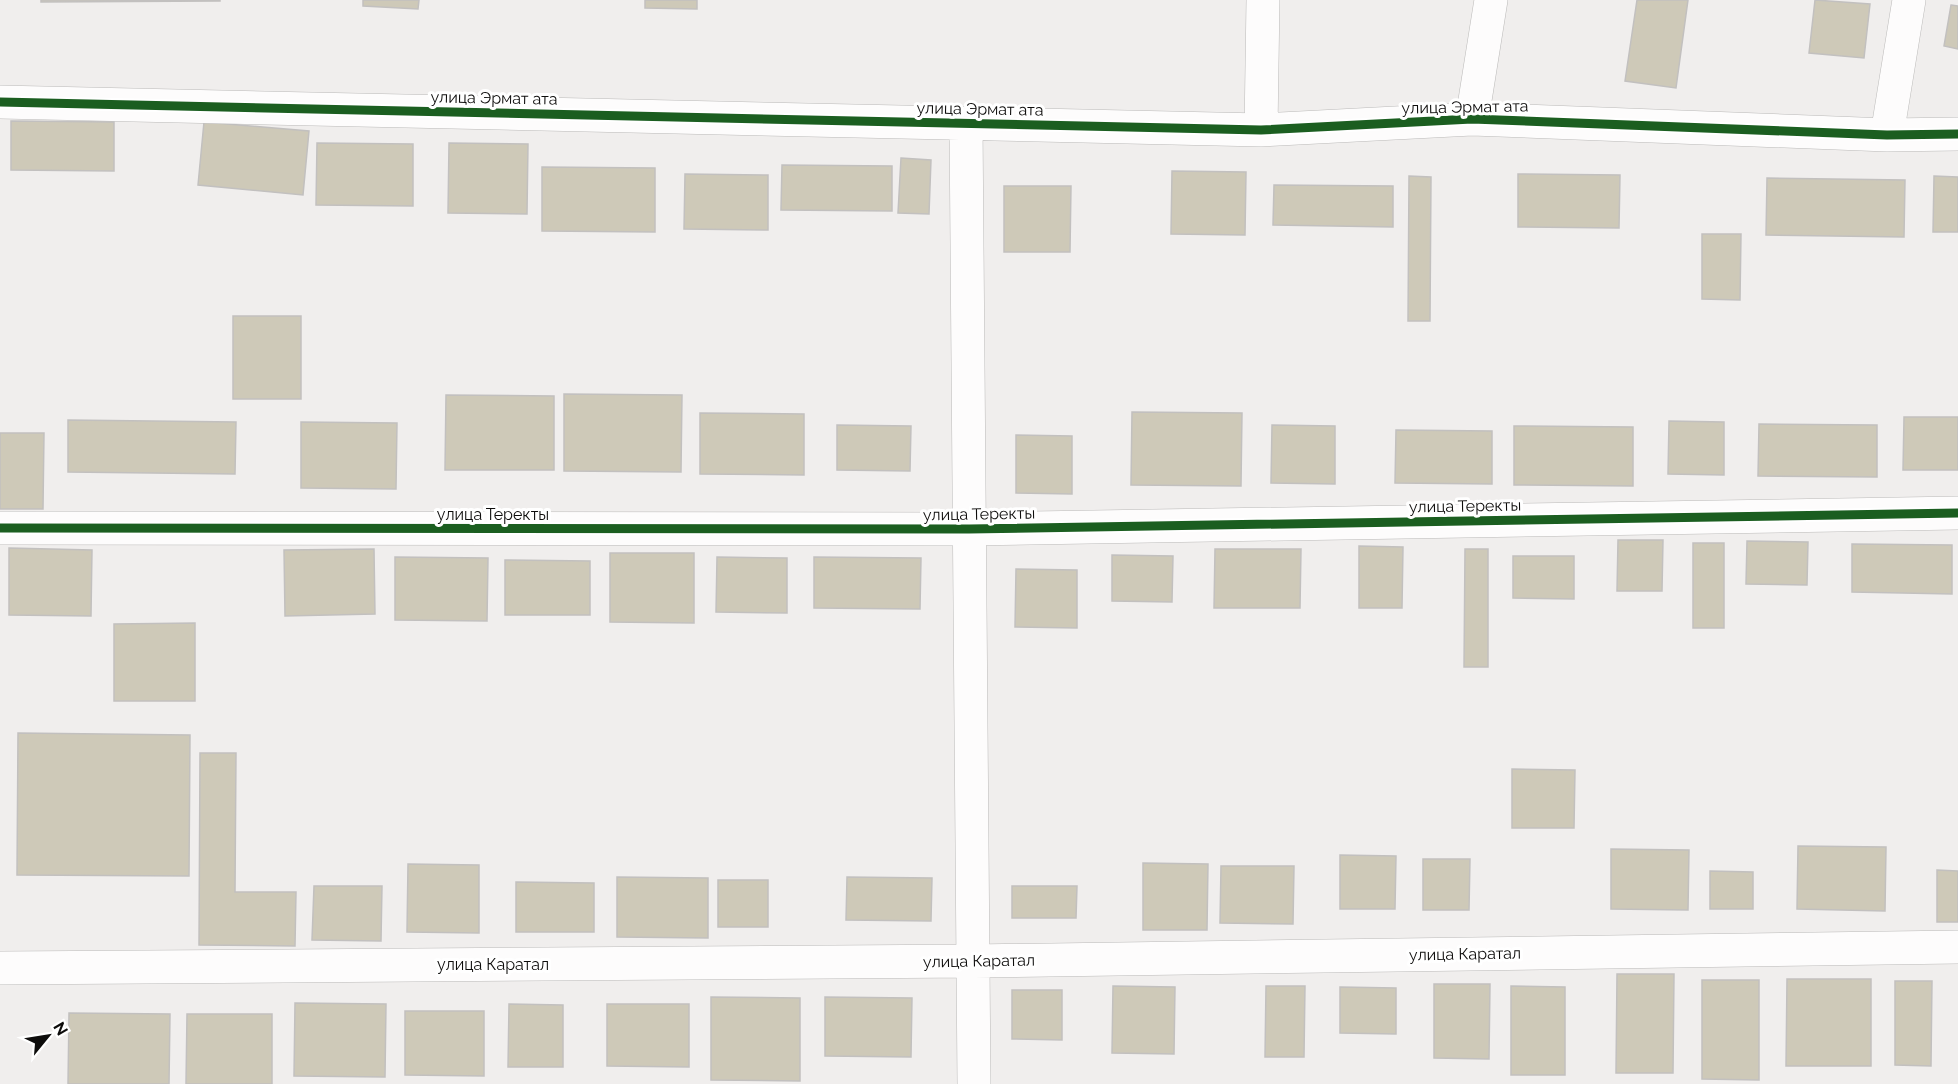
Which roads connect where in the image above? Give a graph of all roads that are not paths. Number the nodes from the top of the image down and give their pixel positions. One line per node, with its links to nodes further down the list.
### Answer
1 (1263, 0): 7 (street)
2 (1491, 0): 5 (street)
3 (1909, 0): 9 (street)
4 (0, 102): 6 (street, улица Эрмат ата)
5 (1472, 119): 7 (street, улица Эрмат ата); 9 (street, улица Эрмат ата)
6 (966, 124): 7 (street, улица Эрмат ата); 12 (street)
7 (1262, 130)
8 (1958, 134): 9 (street, улица Эрмат ата)
9 (1887, 135)
10 (1958, 513): 12 (street, улица Теректы)
11 (0, 528): 12 (street, улица Теректы)
12 (969, 529): 14 (street)
13 (1958, 947): 14 (street, улица Каратал)
14 (974, 961): 15 (street, улица Каратал); 16 (street)
15 (0, 968)
16 (975, 1084)

